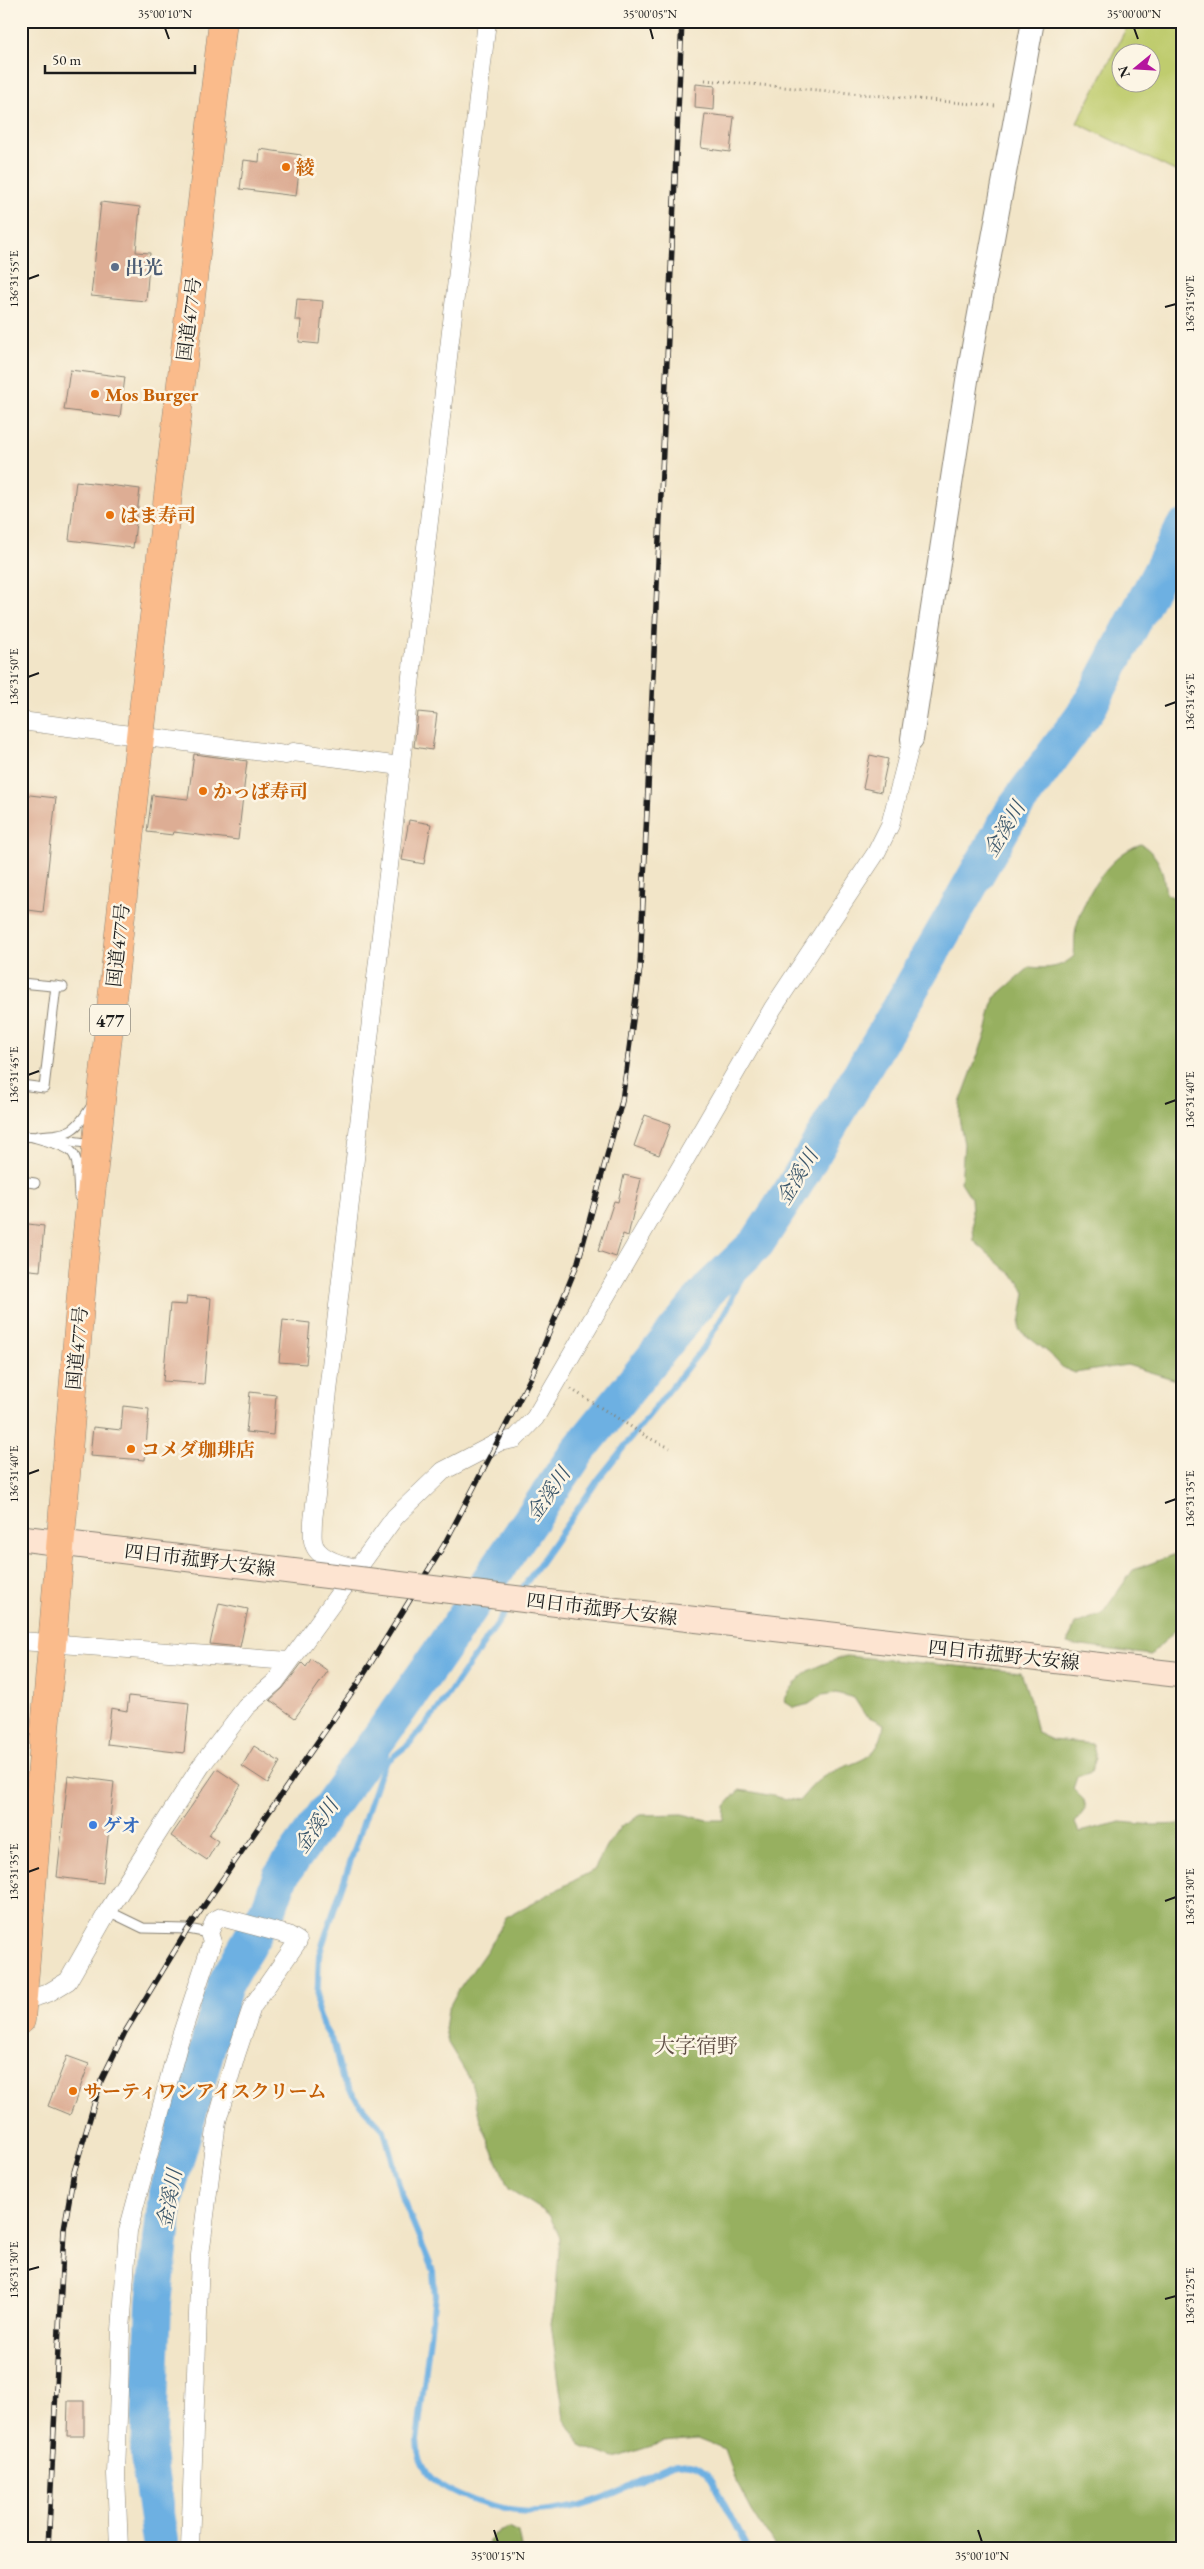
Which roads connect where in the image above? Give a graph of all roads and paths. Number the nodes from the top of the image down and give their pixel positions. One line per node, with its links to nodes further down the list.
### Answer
1 (223, 21): 7 (highway, 国道477号 / 477)
2 (487, 21): 9 (street)
3 (1033, 21): 5 (street)
4 (705, 80): 5 (path)
5 (1017, 111): 8 (street)
6 (21, 721): 7 (street)
7 (140, 737): 9 (street); 11 (highway, 国道477号 / 477)
8 (912, 739): 23 (street)
9 (401, 766): 23 (street)
10 (21, 983): 12 (lane)
11 (106, 1055): 14 (lane); 15 (highway, 国道477号 / 477)
12 (21, 1085)
13 (21, 1136): 14 (lane)
14 (33, 1137): 15 (lane); 18 (lane)
15 (97, 1144): 18 (highway, 国道477号 / 477)
16 (21, 1181): 17 (lane)
17 (35, 1183)
18 (83, 1270): 22 (highway, 国道477号 / 477)
19 (583, 1396): 20 (path)
20 (670, 1448)
21 (21, 1538): 22 (main road, 四日市菰野大安線)
22 (61, 1542): 25 (highway, 国道477号 / 477); 27 (main road, 四日市菰野大安線, bridge)
23 (356, 1568): 26 (street)
24 (21, 1641): 25 (street)
25 (53, 1645): 26 (street); 30 (highway, 国道477号 / 477)
26 (288, 1661): 28 (street)
27 (1183, 1675)
28 (108, 1911): 29 (lane); 30 (street)
29 (209, 1933): 31 (street); 32 (street)
30 (22, 2004)
31 (119, 2548)
32 (190, 2548)

